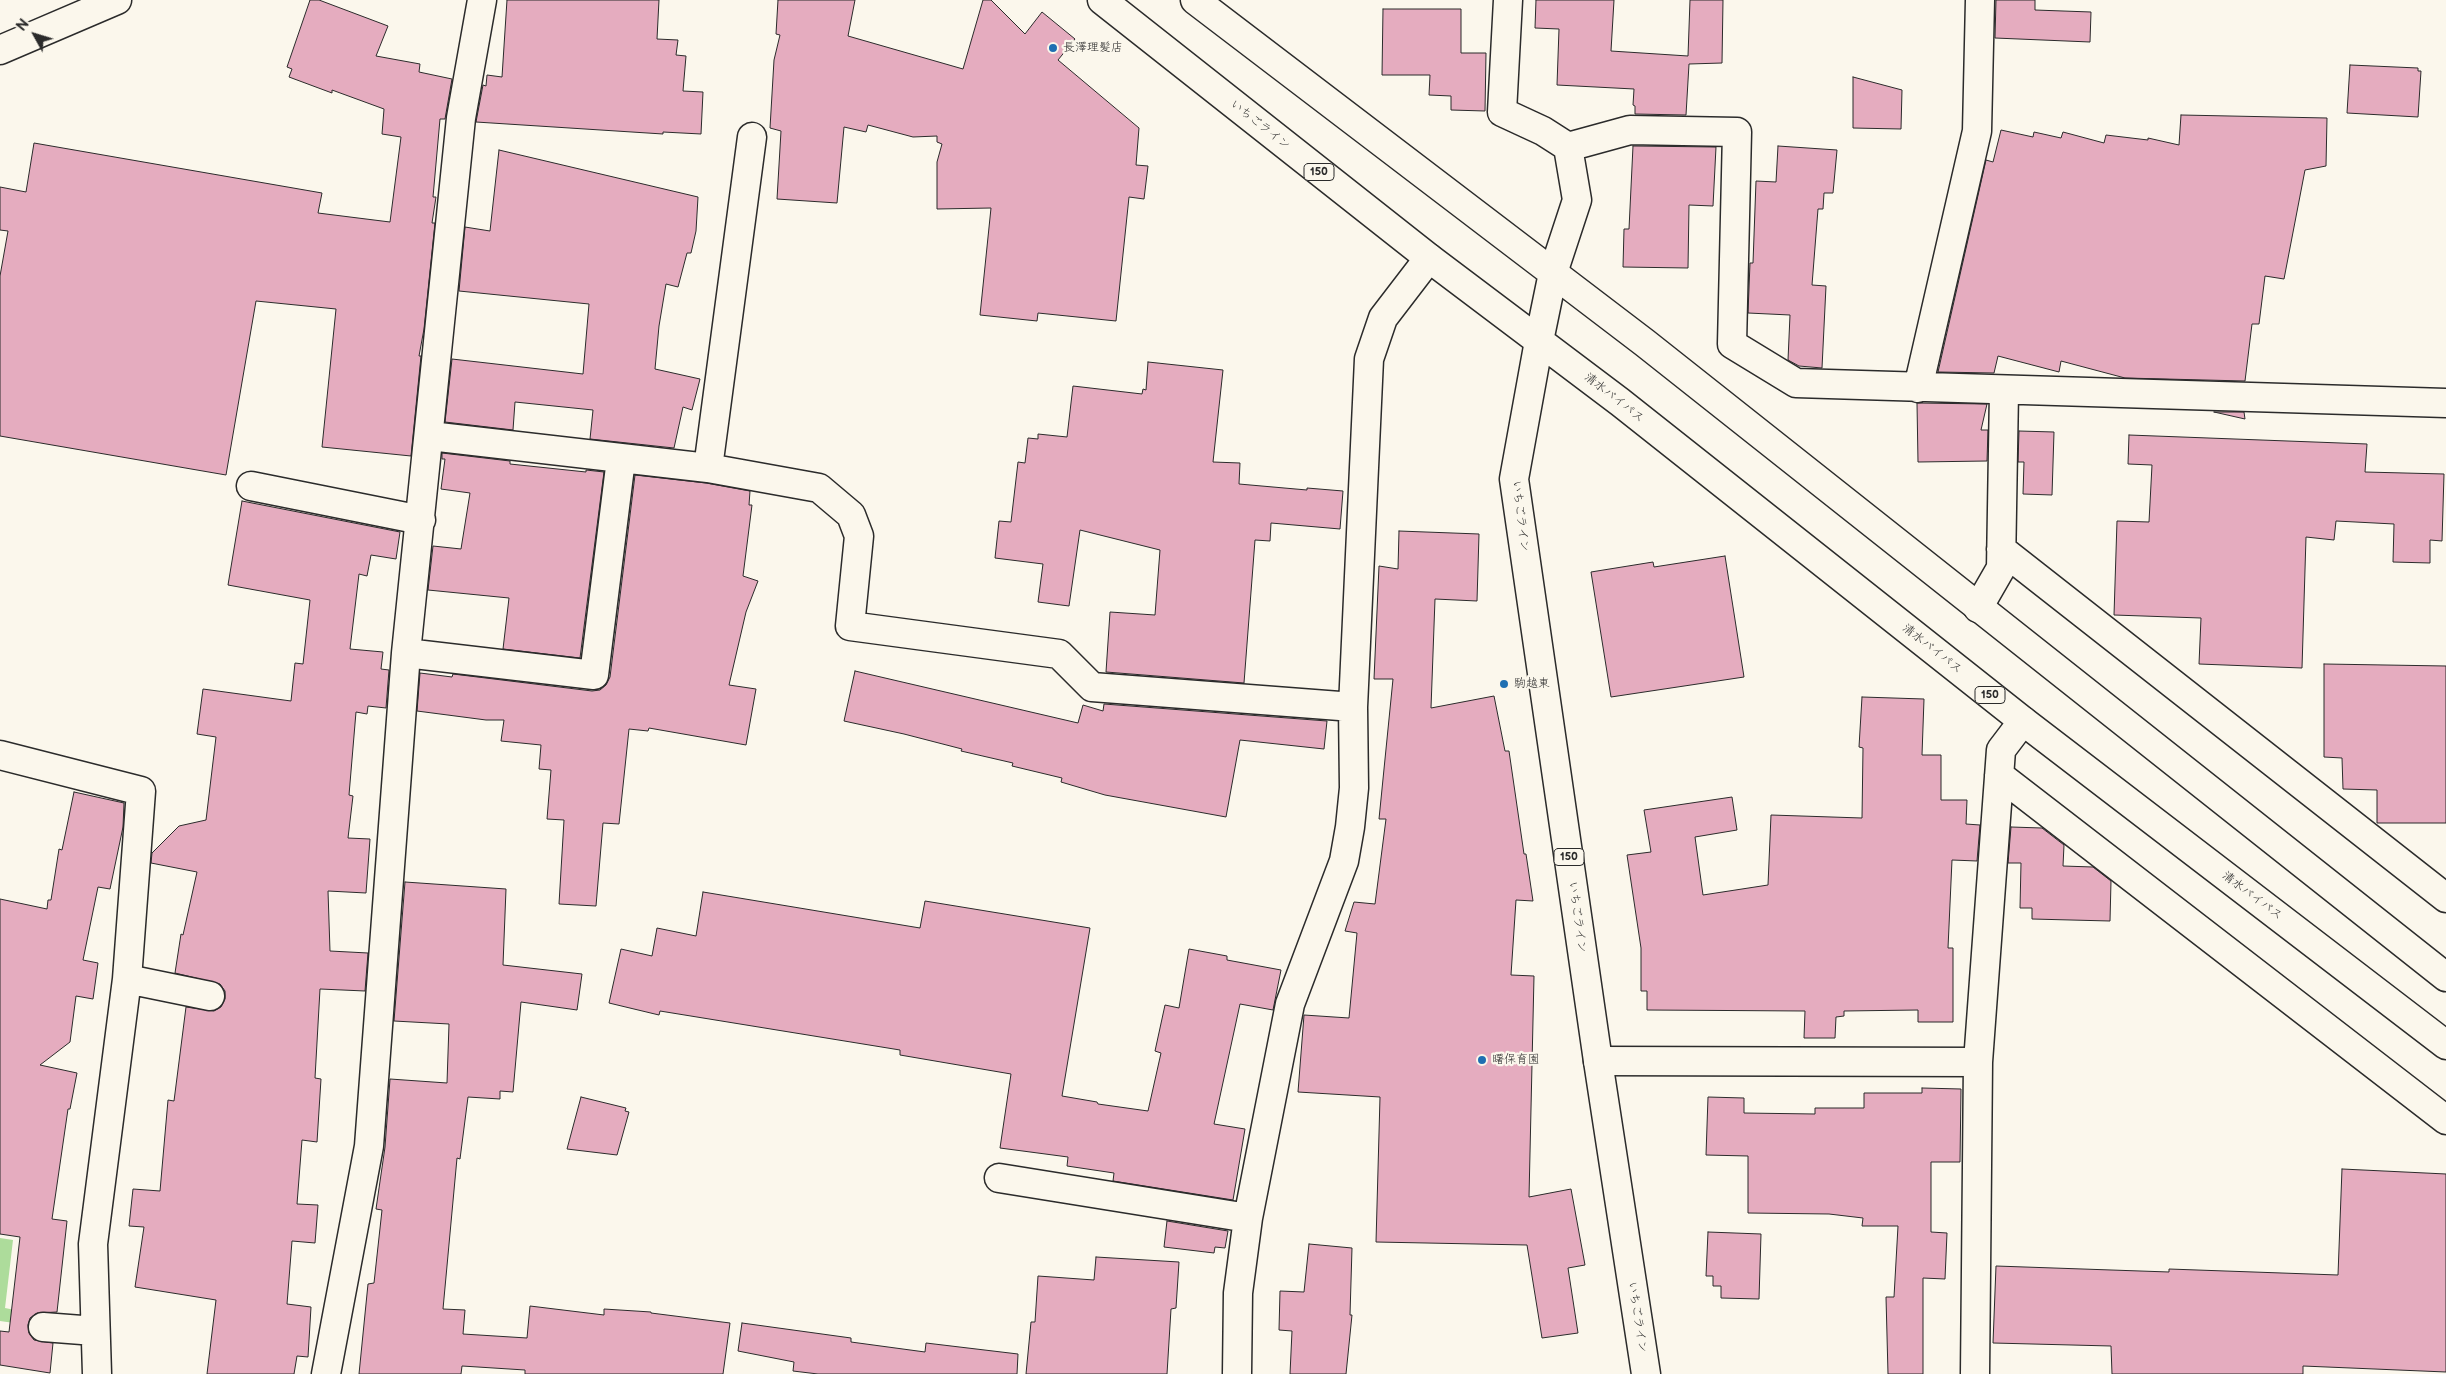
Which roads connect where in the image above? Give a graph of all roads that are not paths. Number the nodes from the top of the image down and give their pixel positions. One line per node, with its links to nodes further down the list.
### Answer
1 (117, 0): 7 (main road)
2 (482, 0): 16 (main road)
3 (1102, 0): 10 (main road, いちごライン / 150)
4 (1195, 0): 11 (main road)
5 (1508, 0): 9 (main road)
6 (1980, 0): 13 (main road)
7 (0, 50)
8 (752, 138): 18 (main road)
9 (1568, 147): 11 (main road, いちごライン); 13 (main road)
10 (1429, 258): 12 (main road, いちごライン / 150); 24 (main road)
11 (1554, 273): 12 (main road, いちごライン / 150); 22 (main road)
12 (1538, 341): 25 (main road, 清水バイパス / 150); 33 (main road, いちごライン / 150)
13 (1918, 388): 14 (main road)
14 (2004, 391): 15 (main road); 21 (main road)
15 (2446, 403)
16 (430, 436): 17 (main road); 20 (main road)
17 (621, 459): 18 (main road); 23 (main road)
18 (708, 468): 24 (main road)
19 (251, 486): 20 (main road)
20 (421, 520): 23 (main road)
21 (2001, 549): 22 (main road); 28 (main road)
22 (1978, 608): 29 (main road)
23 (406, 653): 41 (main road)
24 (1353, 707): 37 (main road)
25 (2023, 721): 27 (main road); 32 (main road, 清水バイパス / 150)
26 (0, 755): 30 (main road)
27 (1999, 775): 34 (main road); 35 (main road)
28 (2446, 898)
29 (2446, 977)
30 (127, 979): 31 (main road); 39 (main road)
31 (210, 996)
32 (2446, 1045)
33 (1598, 1061): 34 (main road); 43 (main road, いちごライン / 150)
34 (1978, 1062): 44 (main road)
35 (2446, 1120)
36 (999, 1178): 37 (main road)
37 (1248, 1218): 42 (main road)
38 (43, 1327): 39 (main road)
39 (95, 1332): 40 (main road)
40 (97, 1374)
41 (326, 1374)
42 (1236, 1374)
43 (1646, 1374)
44 (1975, 1374)

